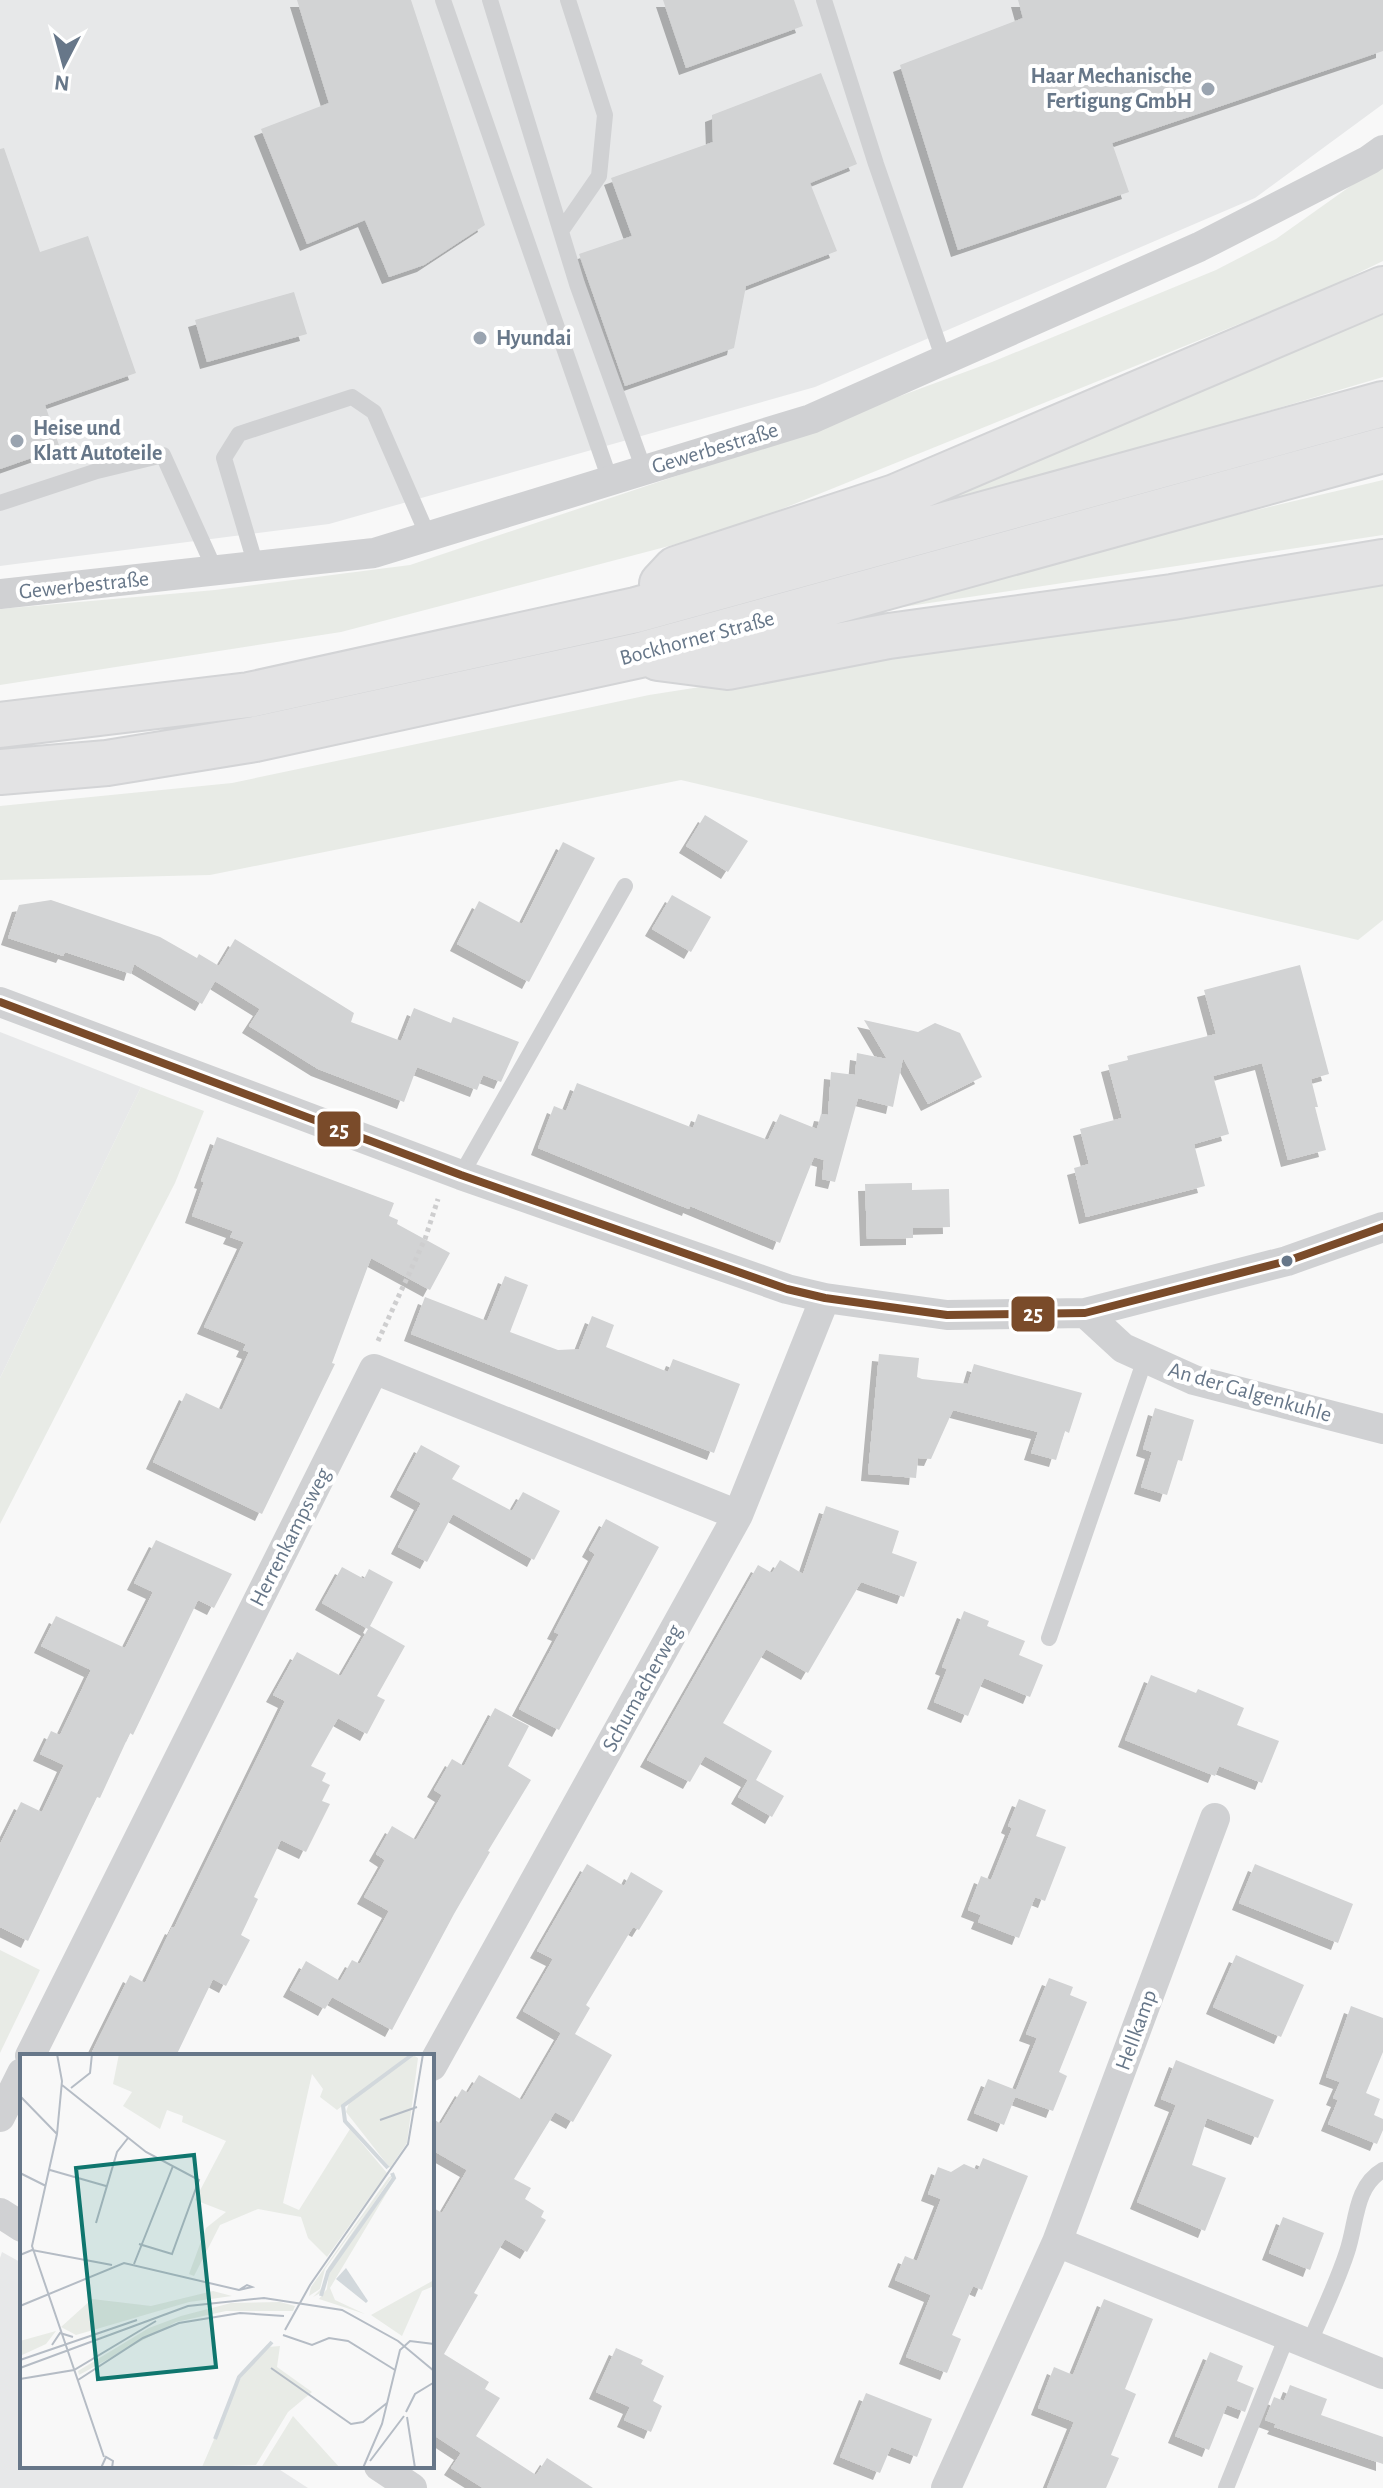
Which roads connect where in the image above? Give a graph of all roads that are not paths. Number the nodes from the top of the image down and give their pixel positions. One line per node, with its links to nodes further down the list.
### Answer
1 (443, 0): 12 (lane)
2 (490, 0): 6 (lane)
3 (568, 0): 6 (lane)
4 (824, 0): 8 (lane)
5 (1383, 150): 8 (street, Gewerbestraße)
6 (561, 231): 11 (lane)
7 (1383, 289): 19 (main road)
8 (944, 360): 11 (street, Gewerbestraße)
9 (1383, 404): 19 (main road, Bockhorner Straße)
10 (1383, 450): 20 (main road, Bockhorner Straße)
11 (644, 470): 12 (street, Gewerbestraße)
12 (610, 480): 14 (street, Gewerbestraße)
13 (0, 503): 17 (lane)
14 (428, 536): 16 (street, Gewerbestraße); 16 (lane)
15 (1383, 562): 20 (main road)
16 (256, 566): 17 (street, Gewerbestraße)
17 (215, 570): 18 (street, Gewerbestraße)
18 (0, 594)
19 (636, 610): 21 (main road, Bockhorner Straße)
20 (640, 655): 22 (main road, Bockhorner Straße)
21 (0, 725)
22 (0, 772)
23 (625, 886): 25 (lane)
24 (0, 1002): 25 (street)
25 (454, 1172): 27 (street)
26 (1383, 1227): 28 (street)
27 (825, 1298): 28 (street); 31 (street, Schumacherweg)
28 (1085, 1313): 29 (street, An der Galgenkuhle)
29 (1145, 1359): 30 (street, An der Galgenkuhle); 32 (lane)
30 (1383, 1429)
31 (738, 1515): 34 (street, Herrenkampsweg); 35 (street, Schumacherweg)
32 (1049, 1638)
33 (1215, 1818): 41 (street, Hellkamp)
34 (31, 2054)
35 (434, 2062)
36 (20, 2077): 37 (street)
37 (0, 2117)
38 (1383, 2170): 42 (lane)
39 (0, 2213): 40 (street)
40 (20, 2226)
41 (1057, 2242): 42 (street); 46 (street, Hellkamp)
42 (1298, 2340): 43 (street); 47 (lane)
43 (1383, 2374)
44 (382, 2468): 45 (street)
45 (412, 2488)
46 (946, 2488)
47 (1226, 2488)

